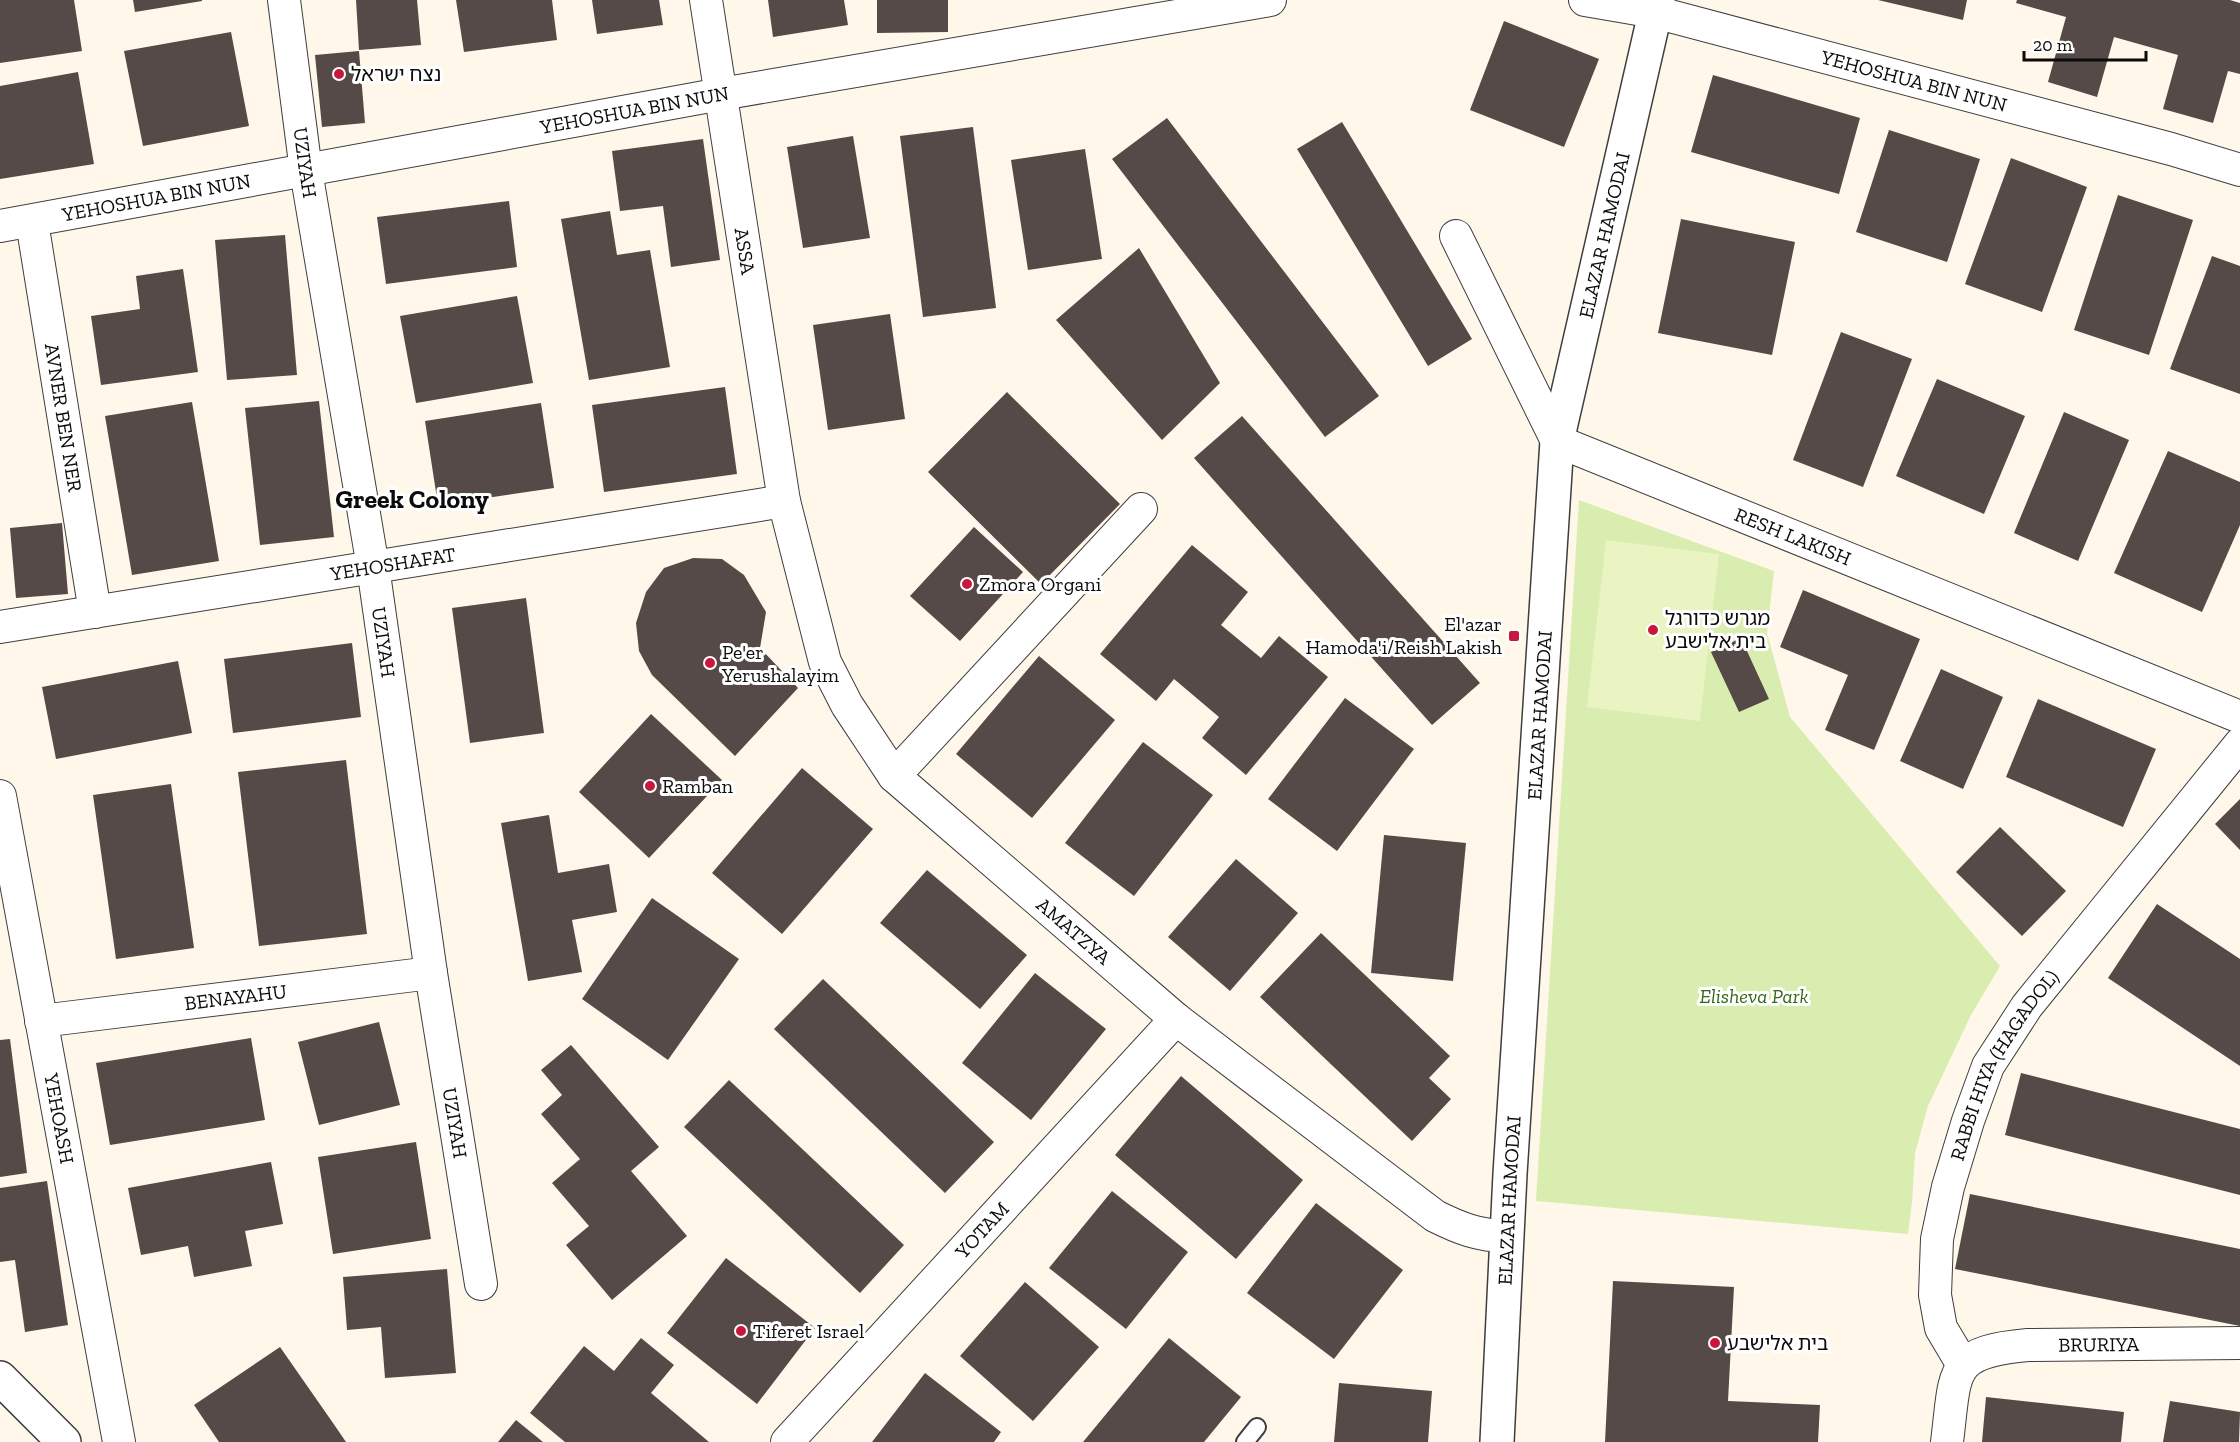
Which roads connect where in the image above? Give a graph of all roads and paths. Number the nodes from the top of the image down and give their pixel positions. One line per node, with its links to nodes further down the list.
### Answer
1 (284, 0): 8 (street, UZIYAH)
2 (706, 0): 6 (street, ASSA)
3 (1270, 0): 6 (street, YEHOSHUA BIN NUN)
4 (1585, 0): 5 (street, YEHOSHUA BIN NUN)
5 (1657, 6): 7 (street, YEHOSHUA BIN NUN); 12 (street, ELAZAR HAMODAI)
6 (721, 94): 8 (street, YEHOSHUA BIN NUN); 13 (street, ASSA)
7 (2240, 170)
8 (306, 171): 9 (street, YEHOSHUA BIN NUN); 15 (street, UZIYAH)
9 (32, 222): 10 (street, YEHOSHUA BIN NUN); 16 (street, AVNER BEN NER)
10 (0, 226)
11 (1456, 236): 12 (street)
12 (1557, 441): 18 (street, RESH LAKISH); 25 (street, ELAZAR HAMODAI)
13 (784, 501): 15 (street, YEHOSHAFAT); 20 (street, AMATZYA)
14 (1142, 509): 20 (street)
15 (373, 567): 16 (street, YEHOSHAFAT); 22 (street, UZIYAH)
16 (95, 612): 17 (street, YEHOSHAFAT)
17 (0, 627)
18 (2240, 717)
19 (2240, 744): 28 (street, RABBI HIYA (HAGADOL))
20 (894, 776): 23 (street, AMATZYA)
21 (0, 796): 24 (street, YEHOASH)
22 (431, 973): 24 (street, BENAYAHU); 26 (street, UZIYAH)
23 (1176, 1019): 25 (street, AMATZYA); 33 (street, YOTAM)
24 (41, 1021): 32 (street, YEHOASH)
25 (1506, 1236): 35 (street, ELAZAR HAMODAI)
26 (481, 1284)
27 (2240, 1342): 28 (street, BRURIYA)
28 (1963, 1365): 36 (street)
29 (0, 1378): 31 (street)
30 (1257, 1427): 34 (lane)
31 (64, 1442)
32 (119, 1442)
33 (787, 1442)
34 (1245, 1442)
35 (1497, 1442)
36 (1947, 1442)

